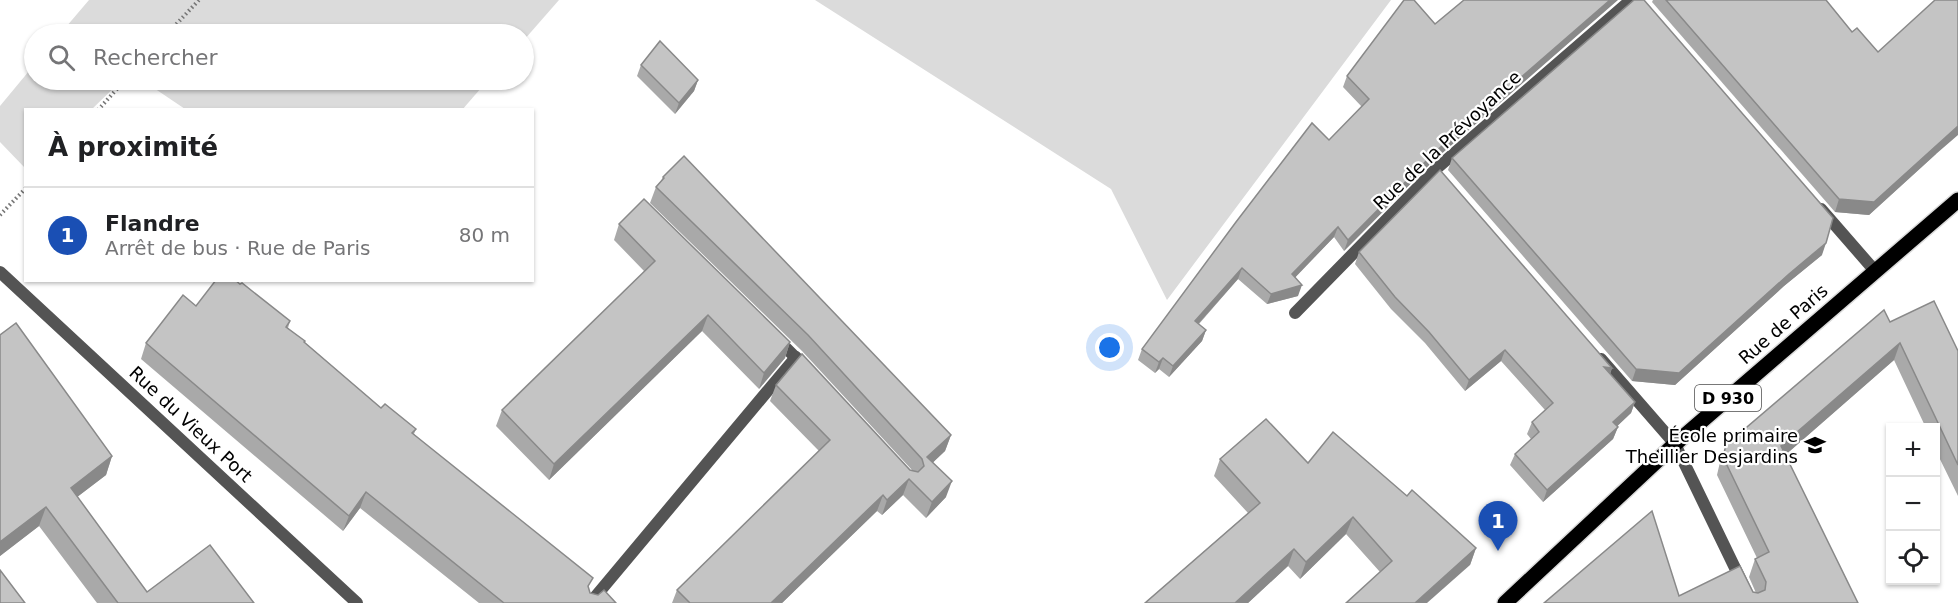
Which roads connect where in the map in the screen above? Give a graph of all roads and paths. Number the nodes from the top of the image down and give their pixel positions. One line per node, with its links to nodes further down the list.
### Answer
1 (199, 0): 3 (path)
2 (1631, 0): 12 (street, Rue de la Prévoyance)
3 (176, 24)
4 (116, 90): 5 (path)
5 (100, 108)
6 (24, 190): 9 (path)
7 (1811, 197): 10 (street)
8 (1958, 200): 10 (main road, Rue de Paris / D 930)
9 (0, 215)
10 (1875, 271): 17 (main road, Rue de Paris / D 930)
11 (0, 272): 18 (street, Rue du Vieux Port)
12 (1295, 312)
13 (771, 333): 15 (street)
14 (1590, 347): 17 (street)
15 (796, 357): 16 (street); 19 (street)
16 (820, 384)
17 (1675, 444): 20 (main road, Rue de Paris / D 930); 21 (street)
18 (357, 603)
19 (590, 603)
20 (1505, 603)
21 (1752, 603)

